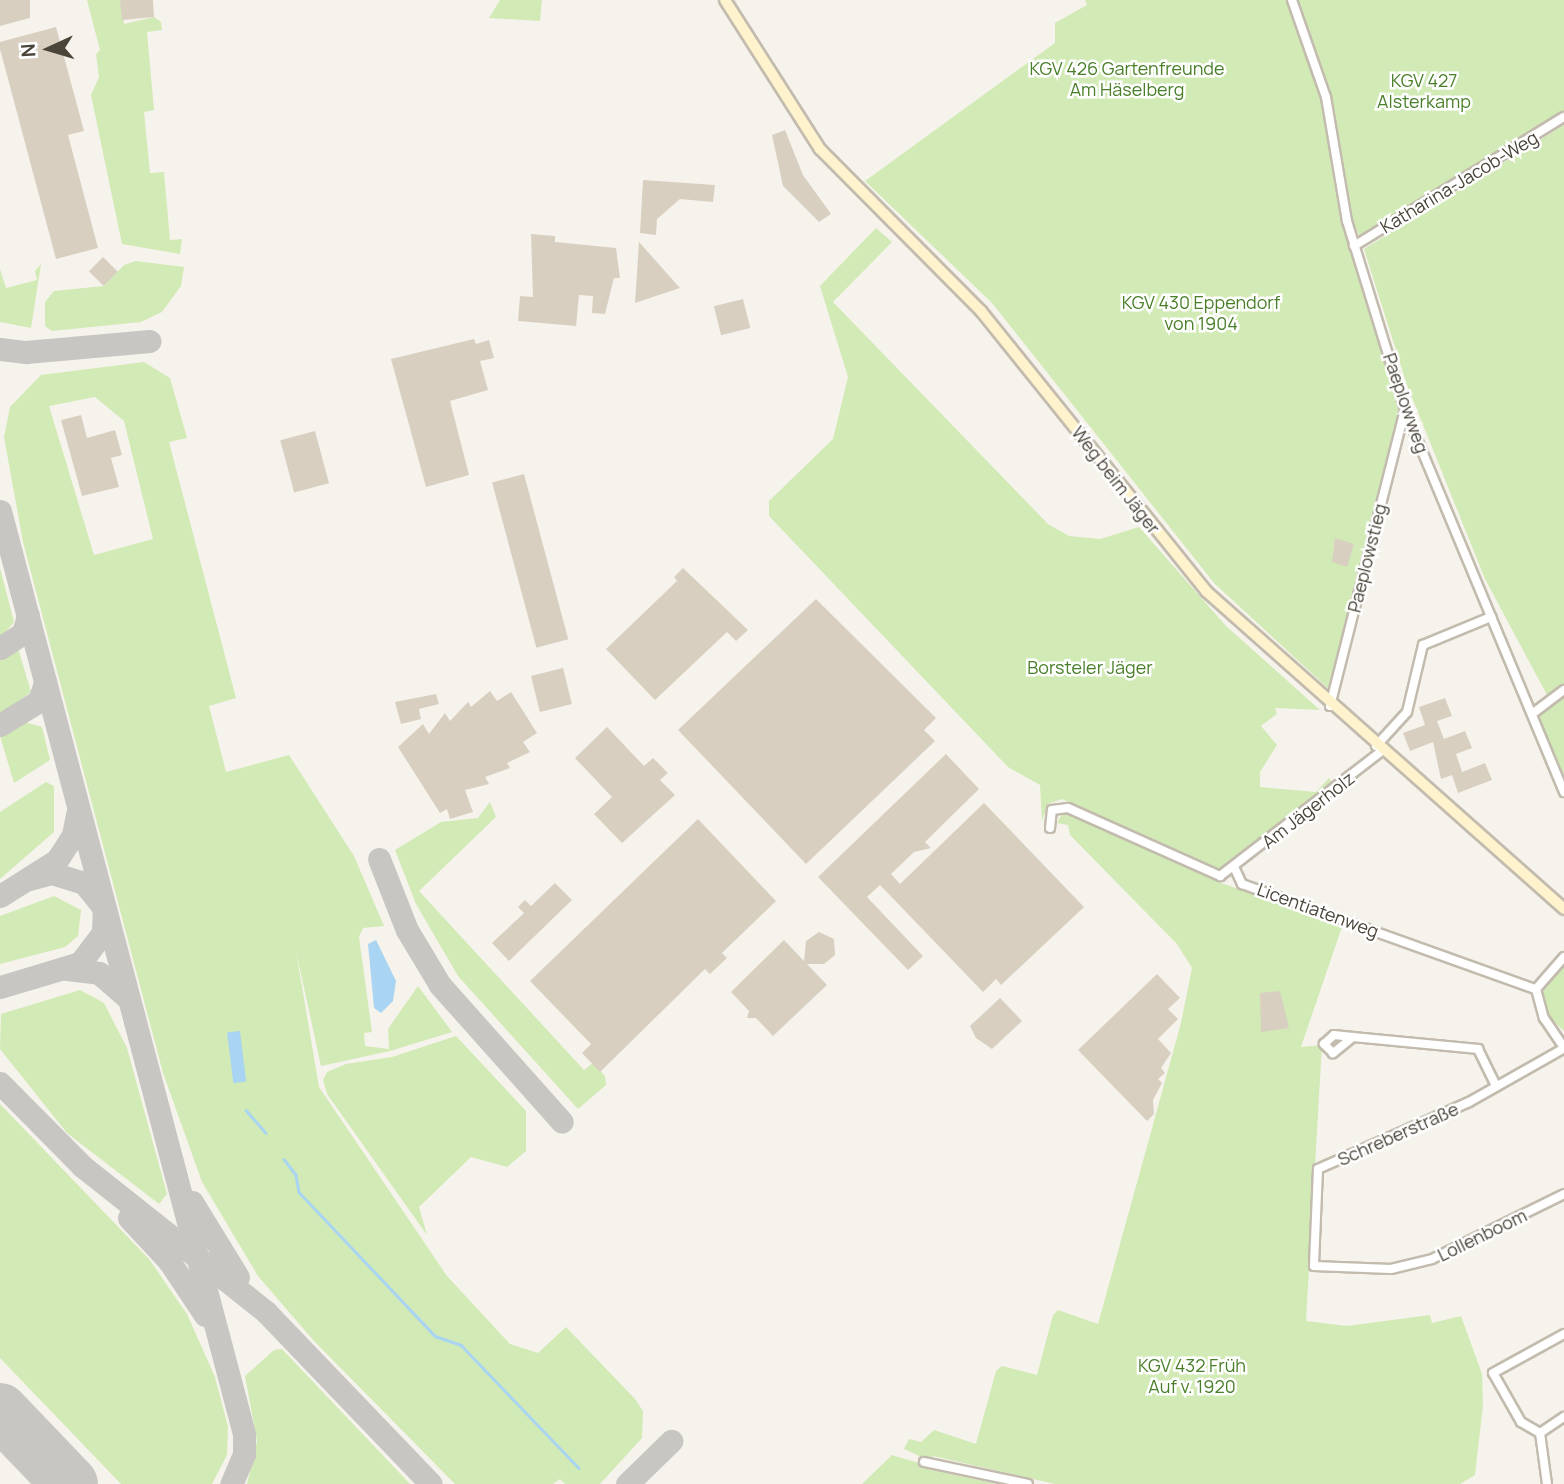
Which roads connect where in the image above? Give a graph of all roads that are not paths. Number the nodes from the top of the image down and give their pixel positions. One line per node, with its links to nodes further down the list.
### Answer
1 (725, 0): 8 (street, Weg beim Jäger)
2 (1292, 0): 4 (street, Paeplowweg)
3 (1564, 117): 4 (street, Katharina-Jacob-Weg)
4 (1354, 246): 5 (street, Paeplowweg)
5 (1405, 410): 6 (street, Paeplowweg); 8 (street, Paeplowstieg)
6 (1490, 617): 9 (street, Paeplowweg); 10 (street, Am Jägerholz)
7 (1564, 690): 9 (street)
8 (1330, 706): 10 (street, Weg beim Jäger)
9 (1532, 714): 11 (street, Paeplowweg)
10 (1379, 749): 13 (street, Am Jägerholz); 14 (street, Weg beim Jäger)
11 (1564, 792)
12 (1050, 828): 13 (street)
13 (1235, 869): 16 (street, Licentiatenweg)
14 (1564, 909)
15 (1564, 957): 16 (street)
16 (1536, 989): 18 (street)
17 (1353, 1037): 19 (street)
18 (1563, 1049): 19 (street, Schreberstraße)
19 (1495, 1084): 21 (street, Schreberstraße)
20 (1564, 1194): 21 (street, Lollenboom)
21 (1314, 1266)
22 (1564, 1334): 24 (street)
23 (1564, 1417): 24 (street)
24 (1540, 1433): 27 (street)
25 (924, 1462): 26 (street)
26 (1028, 1484)
27 (1547, 1484)

